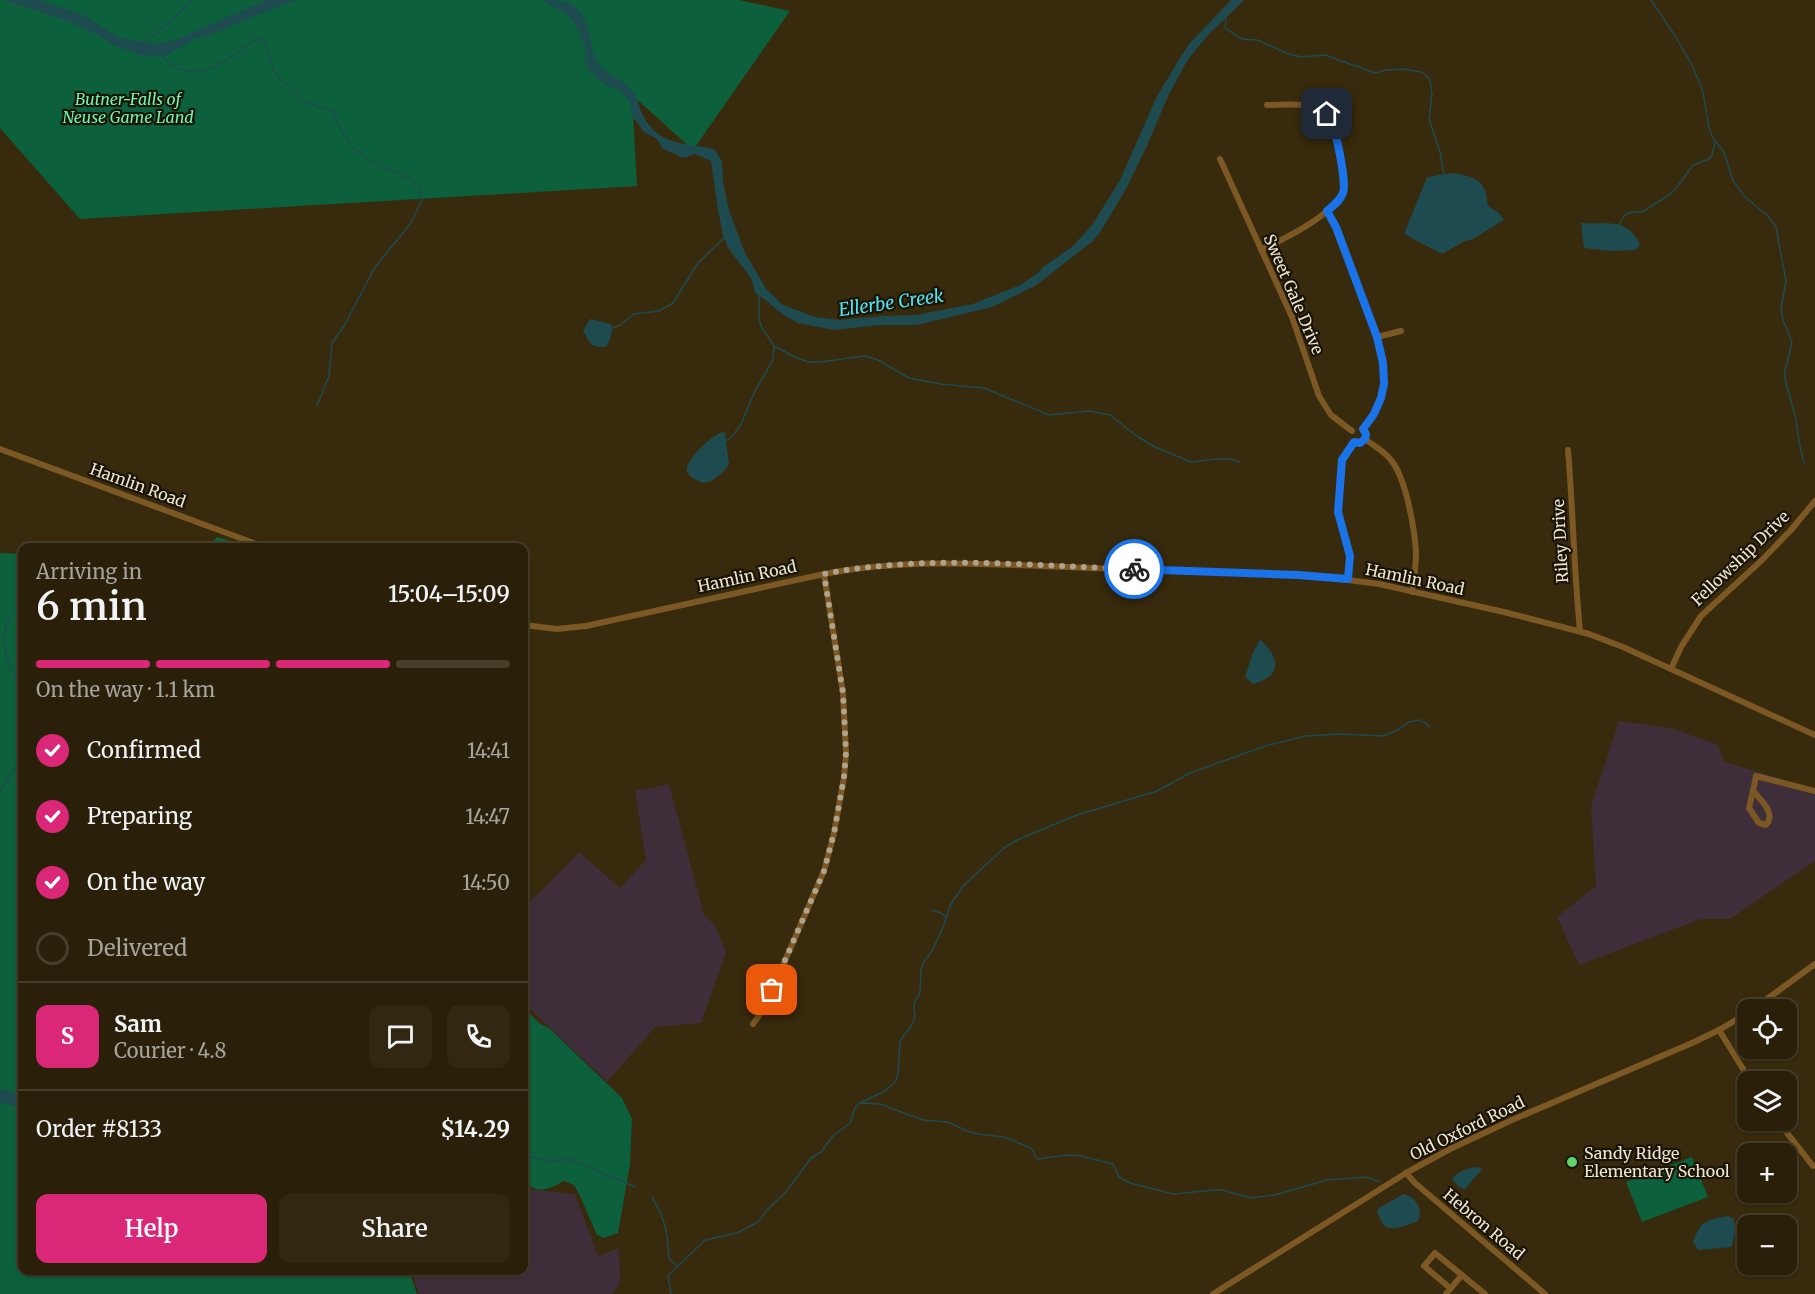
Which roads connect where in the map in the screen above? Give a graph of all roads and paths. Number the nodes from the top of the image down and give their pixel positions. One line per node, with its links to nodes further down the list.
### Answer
1 (1267, 105): 3 (street)
2 (1220, 159): 4 (street, Sweet Gale Drive)
3 (1327, 211): 4 (street); 6 (street)
4 (1261, 250): 8 (street, Sweet Gale Drive)
5 (1401, 331): 6 (street)
6 (1377, 337): 7 (street)
7 (1363, 429): 8 (street); 9 (street)
8 (1352, 431): 10 (street)
9 (1365, 439): 10 (street); 17 (street)
10 (1354, 442): 16 (street)
11 (0, 449): 14 (street, Hamlin Road)
12 (1568, 450): 19 (street, Riley Drive)
13 (1815, 501): 20 (street, Fellowship Drive)
14 (254, 543)
15 (824, 574): 16 (street, Hamlin Road); 18 (street, Hamlin Road); 27 (street)
16 (1348, 579): 17 (street, Hamlin Road)
17 (1412, 592): 19 (street, Hamlin Road)
18 (528, 625)
19 (1580, 632): 20 (street, Hamlin Road)
20 (1671, 669): 21 (street, Hamlin Road)
21 (1815, 735)
22 (1753, 791): 22 (street); 23 (street)
23 (1815, 791)
24 (1815, 964): 25 (street)
25 (1767, 999)
26 (1737, 1019): 28 (street, Old Oxford Road)
27 (753, 1024)
28 (1719, 1030): 29 (street); 32 (street, Old Oxford Road)
29 (1744, 1071)
30 (1786, 1131): 31 (street)
31 (1813, 1166)
32 (1406, 1173): 35 (street, Old Oxford Road); 37 (street, Hebron Road)
33 (1462, 1275): 34 (street); 34 (street); 36 (street)
34 (1448, 1291)
35 (1213, 1294)
36 (1485, 1294)
37 (1545, 1294)

